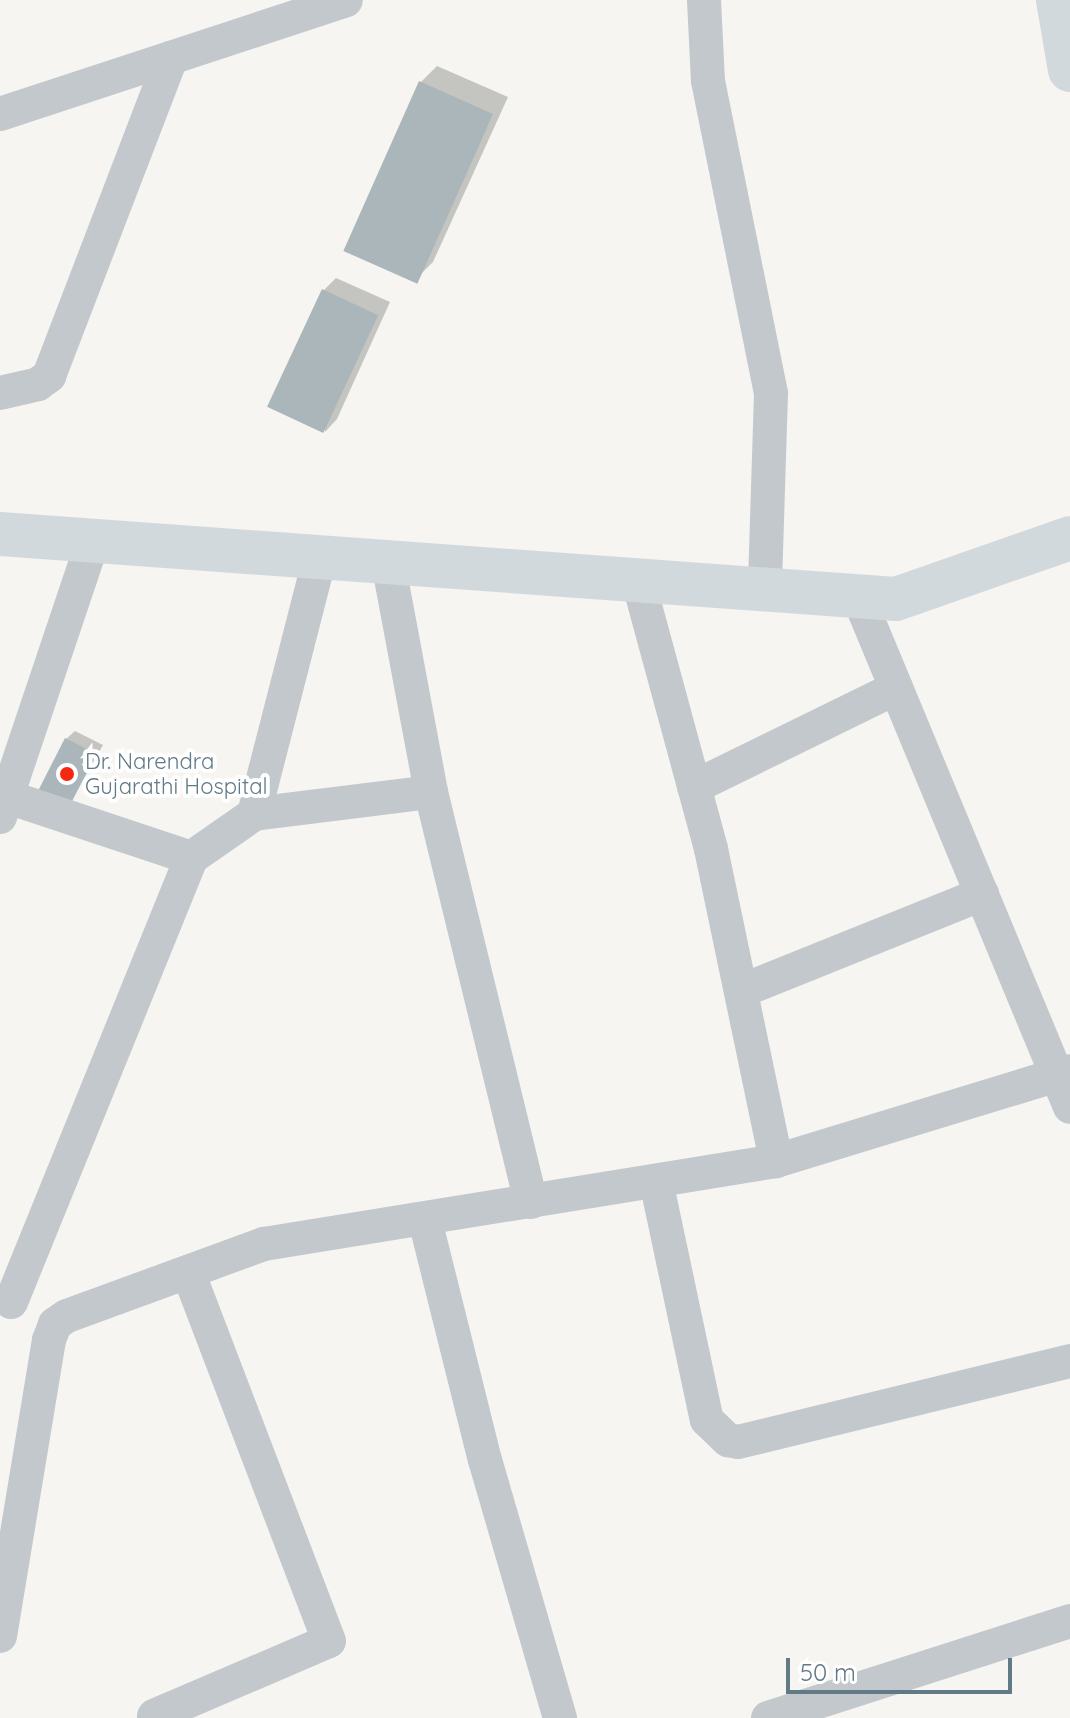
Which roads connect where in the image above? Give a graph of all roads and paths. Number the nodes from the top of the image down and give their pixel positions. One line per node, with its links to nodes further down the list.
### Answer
1 (346, 0): 4 (street)
2 (704, 0): 14 (street)
3 (1058, 0): 5 (main road)
4 (171, 58): 6 (street); 7 (street)
5 (1070, 70)
6 (0, 114)
7 (0, 393)
8 (0, 534): 10 (main road)
9 (1070, 538): 15 (main road)
10 (93, 540): 11 (main road); 17 (street)
11 (320, 557): 12 (main road); 21 (street)
12 (388, 562): 13 (main road); 19 (street)
13 (638, 580): 14 (main road); 18 (street)
14 (765, 589): 15 (main road)
15 (858, 596): 16 (street)
16 (896, 688): 18 (street); 23 (street)
17 (16, 725): 20 (street)
18 (694, 787): 24 (street)
19 (431, 792): 21 (street); 29 (street)
20 (4, 807): 22 (street)
21 (254, 814): 22 (street)
22 (191, 858): 32 (street)
23 (982, 894): 24 (street); 25 (street)
24 (741, 991): 27 (street)
25 (1063, 1073): 26 (street); 27 (street)
26 (1070, 1107)
27 (776, 1161): 28 (street)
28 (656, 1181): 29 (street); 34 (street)
29 (531, 1202): 30 (street)
30 (425, 1220): 31 (street); 39 (street)
31 (188, 1272): 33 (street); 37 (street)
32 (5, 1300): 33 (street)
33 (55, 1324): 36 (street)
34 (1070, 1361)
35 (1070, 1621): 38 (street)
36 (0, 1636)
37 (154, 1716)
38 (772, 1717)
39 (560, 1718)

